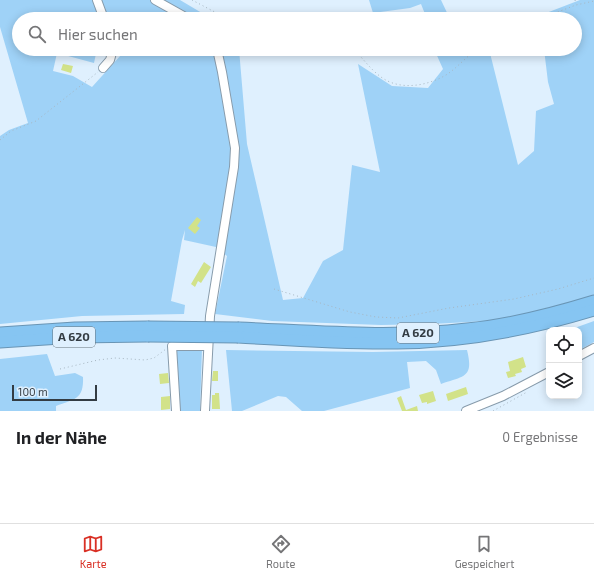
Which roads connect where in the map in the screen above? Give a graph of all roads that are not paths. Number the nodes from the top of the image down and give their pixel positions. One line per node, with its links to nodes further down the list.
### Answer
1 (97, 0): 3 (street)
2 (155, 0): 4 (street)
3 (101, 12)
4 (176, 12)
5 (111, 56): 7 (street)
6 (219, 56): 14 (street)
7 (103, 68)
8 (594, 301): 12 (highway, A 620)
9 (594, 310): 12 (highway, A 620)
10 (148, 331): 11 (highway, A 620); 12 (highway, A 620, bridge); 13 (highway, A 620)
11 (0, 333)
12 (238, 333)
13 (0, 342)
14 (208, 346): 18 (street); 19 (street)
15 (594, 348): 16 (street)
16 (582, 354)
17 (546, 374): 20 (street)
18 (176, 411)
19 (205, 411)
20 (466, 411)

